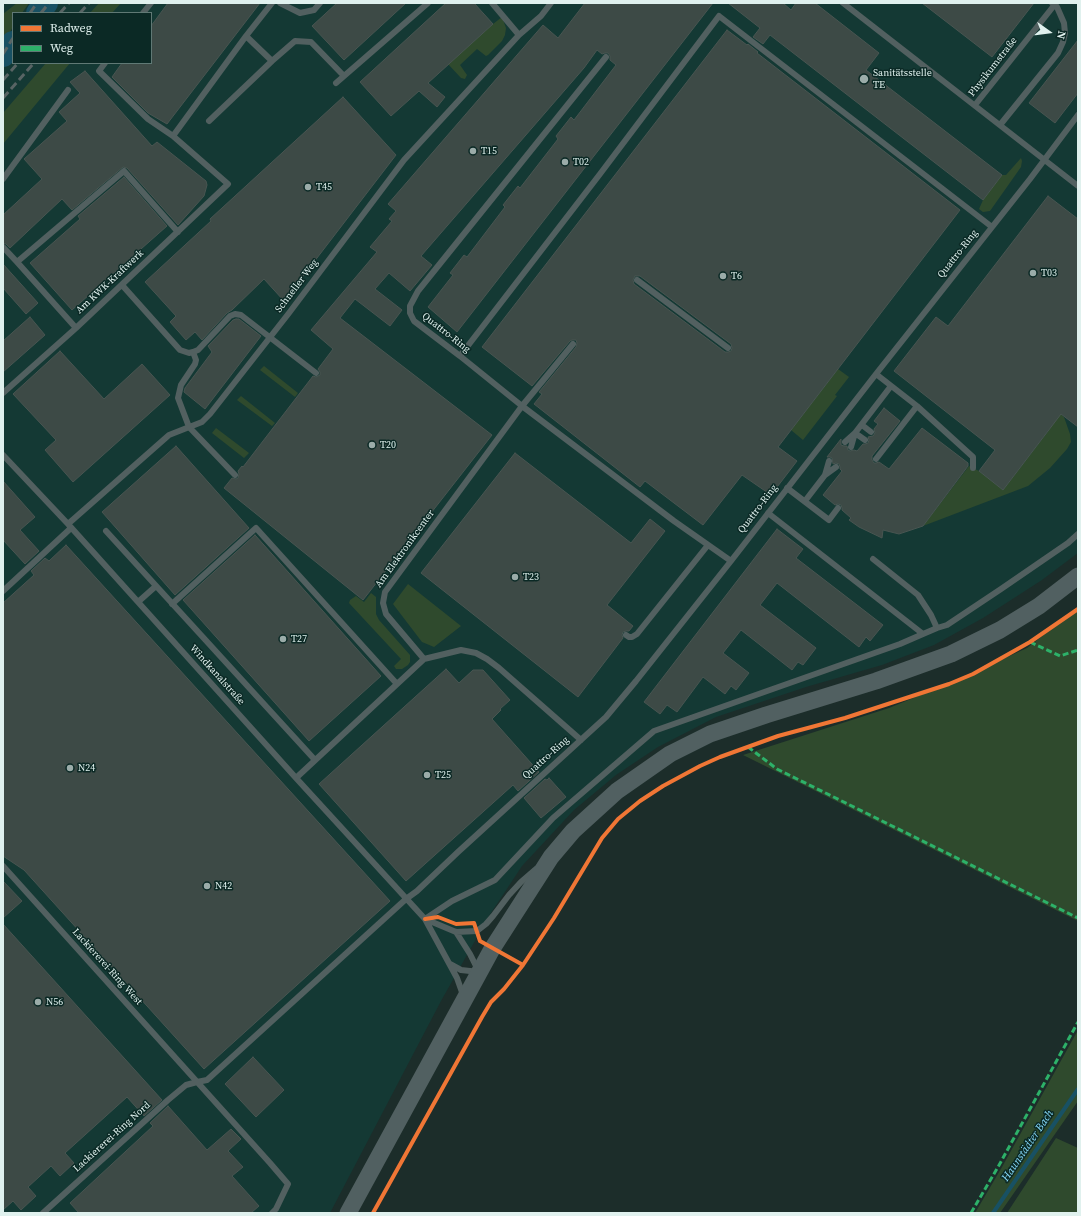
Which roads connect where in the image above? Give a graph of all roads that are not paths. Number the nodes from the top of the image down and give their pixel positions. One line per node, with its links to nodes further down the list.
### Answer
1 (151, 3): 11 (lane)
2 (272, 3): 13 (lane)
3 (280, 3): 4 (lane)
4 (320, 3)
5 (428, 3): 17 (lane)
6 (492, 3): 12 (lane)
7 (551, 3): 12 (lane, Schneller Weg)
8 (843, 3): 20 (lane)
9 (1052, 3): 23 (lane)
10 (1056, 3): 20 (lane, Physikumstraße)
11 (144, 12)
12 (519, 35): 35 (lane, Schneller Weg)
13 (246, 36): 15 (lane); 24 (lane)
14 (606, 57): 39 (lane, Quattro-Ring)
15 (272, 61): 17 (lane); 22 (lane)
16 (104, 64): 24 (lane)
17 (344, 76): 18 (lane)
18 (336, 83)
19 (68, 90): 26 (lane)
20 (975, 105): 23 (lane)
21 (1078, 115): 25 (lane, Quattro-Ring)
22 (209, 121)
23 (1000, 125): 25 (lane)
24 (172, 136): 29 (lane, Am KWK-Kraftwerk)
25 (1044, 159): 27 (lane); 28 (lane, Quattro-Ring)
26 (3, 179)
27 (1078, 186)
28 (992, 227): 39 (lane); 41 (lane, Quattro-Ring)
29 (178, 232): 31 (lane); 33 (lane, Am KWK-Kraftwerk)
30 (3, 247): 31 (lane)
31 (17, 262): 34 (lane)
32 (637, 280): 37 (lane)
33 (122, 285): 34 (lane, Am KWK-Kraftwerk); 38 (lane)
34 (76, 328): 43 (lane, Am KWK-Kraftwerk)
35 (270, 338): 38 (lane); 40 (lane); 47 (lane, Schneller Weg)
36 (573, 344): 44 (lane, Am Elektronikcenter)
37 (728, 348)
38 (193, 352): 47 (lane)
39 (460, 356): 44 (lane, Quattro-Ring)
40 (316, 373)
41 (876, 374): 42 (lane); 64 (lane, Quattro-Ring)
42 (891, 386): 45 (lane); 46 (lane)
43 (3, 393)
44 (522, 406): 62 (lane, Am Elektronikcenter); 63 (lane, Quattro-Ring)
45 (917, 406): 53 (lane); 57 (lane)
46 (862, 425): 48 (lane); 49 (lane)
47 (189, 427): 59 (lane); 68 (lane, Schneller Weg)
48 (871, 432)
49 (855, 434): 50 (lane); 51 (lane); 52 (lane)
50 (865, 440)
51 (845, 442)
52 (851, 447)
53 (876, 459)
54 (5, 460): 68 (lane, Windkanalstraße)
55 (829, 461): 58 (lane)
56 (836, 467): 58 (lane)
57 (973, 468)
58 (825, 474): 65 (lane)
59 (235, 475)
60 (457, 480): 62 (lane)
61 (636, 483): 63 (lane)
62 (463, 485): 82 (lane, Am Elektronikcenter)
63 (631, 488): 71 (lane, Quattro-Ring)
64 (787, 488): 65 (lane); 67 (lane, Quattro-Ring)
65 (805, 501): 66 (lane)
66 (838, 508)
67 (768, 513): 73 (lane, Quattro-Ring); 81 (lane)
68 (70, 526): 76 (lane, Schneller Weg); 77 (lane, Windkanalstraße)
69 (106, 531): 75 (lane)
70 (1078, 534): 79 (lane)
71 (708, 545): 73 (lane, Quattro-Ring); 80 (lane)
72 (873, 559): 79 (lane)
73 (731, 562): 84 (lane, Quattro-Ring)
74 (1078, 576): 87 (main road)
75 (156, 586): 77 (lane); 78 (lane)
76 (3, 591)
77 (138, 602): 86 (lane, Windkanalstraße)
78 (172, 604): 83 (lane); 85 (lane)
79 (937, 628): 81 (lane)
80 (626, 634)
81 (923, 634): 90 (lane)
82 (424, 659): 83 (lane); 84 (lane)
83 (397, 684): 85 (lane)
84 (581, 740): 89 (lane, Quattro-Ring)
85 (315, 760): 86 (lane)
86 (296, 778): 89 (lane, Windkanalstraße)
87 (551, 857): 91 (lane); 93 (main road)
88 (3, 866): 95 (lane, Lackiererei-Ring West)
89 (406, 899): 90 (lane, Windkanalstraße); 95 (lane, Quattro-Ring)
90 (425, 919): 91 (lane); 92 (lane)
91 (456, 932): 93 (lane)
92 (448, 963): 93 (lane); 94 (lane)
93 (479, 972): 94 (main road)
94 (464, 999): 98 (main road)
95 (197, 1082): 96 (lane, Lackiererei-Ring Nord); 97 (lane, Lackiererei-Ring West)
96 (43, 1213)
97 (272, 1213)
98 (348, 1213)

